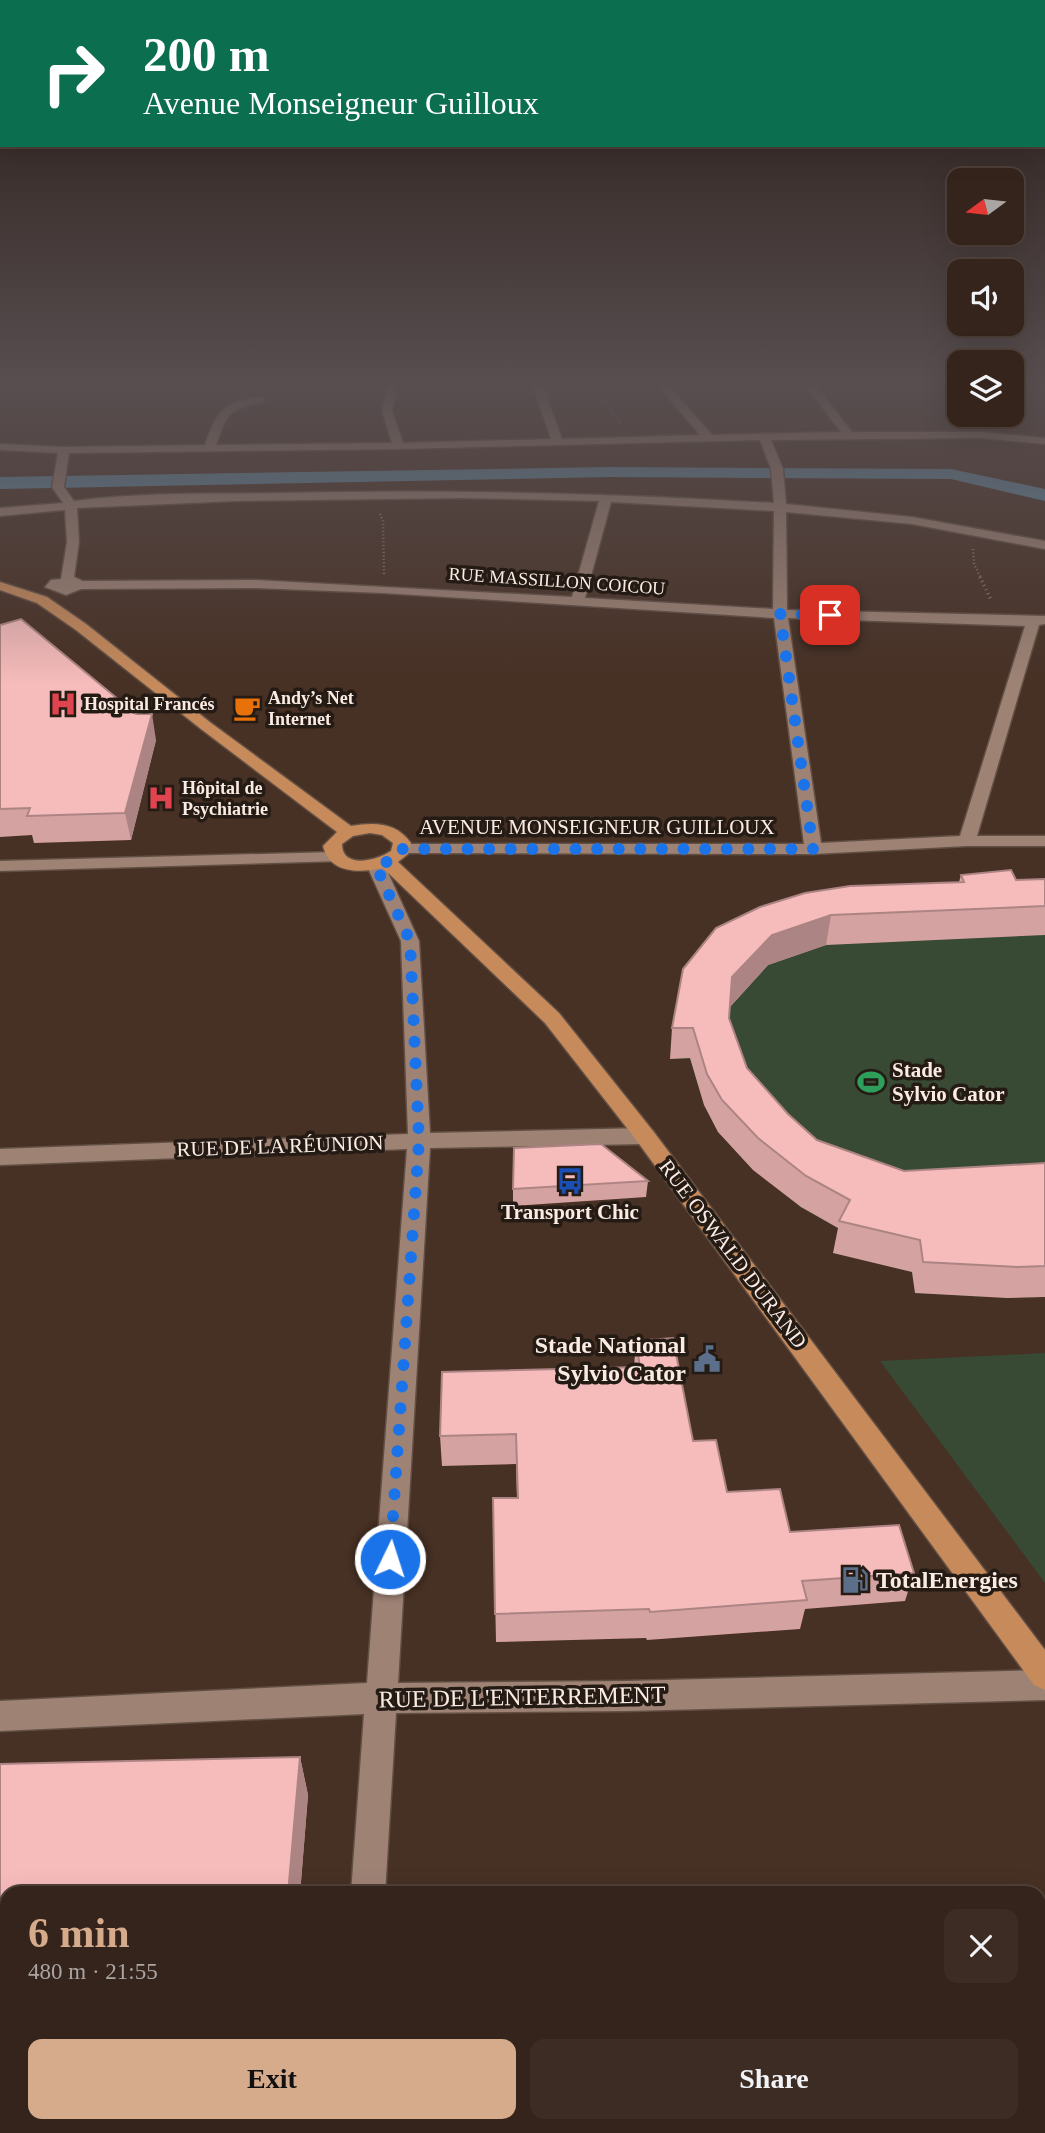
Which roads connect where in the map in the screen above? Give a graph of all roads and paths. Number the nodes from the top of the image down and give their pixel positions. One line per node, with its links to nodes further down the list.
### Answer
1 (58, 486): 5 (street)
2 (780, 486): 6 (street)
3 (372, 495): 4 (street); 5 (street); 12 (path)
4 (606, 497): 6 (street); 14 (street)
5 (71, 505): 7 (street); 10 (street)
6 (780, 507): 8 (street); 15 (street)
7 (0, 512)
8 (973, 528): 9 (street); 16 (path)
9 (1045, 545)
10 (68, 585): 12 (street, RUE MASSILLON COICOU); 13 (street)
11 (0, 586): 13 (main road)
12 (383, 589): 14 (street, RUE MASSILLON COICOU)
13 (42, 600): 18 (main road)
14 (577, 602): 15 (street, RUE MASSILLON COICOU)
15 (780, 614): 16 (street, RUE MASSILLON COICOU); 21 (street)
16 (1004, 621): 17 (street, RUE MASSILLON COICOU)
17 (1039, 621): 19 (street)
18 (348, 832): 22 (main road); 23 (main road, RUE OSWALD DURAND)
19 (967, 841): 20 (street, AVENUE MONSEIGNEUR GUILLOUX); 21 (street, AVENUE MONSEIGNEUR GUILLOUX)
20 (1045, 841)
21 (813, 849): 23 (street, AVENUE MONSEIGNEUR GUILLOUX)
22 (335, 857): 23 (main road); 24 (street)
23 (388, 859): 25 (main road, RUE OSWALD DURAND); 26 (street)
24 (0, 866)
25 (645, 1136): 26 (street, RUE DE LA RÉUNION); 28 (main road, RUE OSWALD DURAND)
26 (419, 1141): 27 (street, RUE DE LA RÉUNION); 30 (street)
27 (0, 1157)
28 (1045, 1675)
29 (1045, 1685): 30 (street, RUE DE L'ENTERREMENT)
30 (380, 1698): 31 (street, RUE DE L'ENTERREMENT); 32 (street)
31 (0, 1716)
32 (368, 1886)

